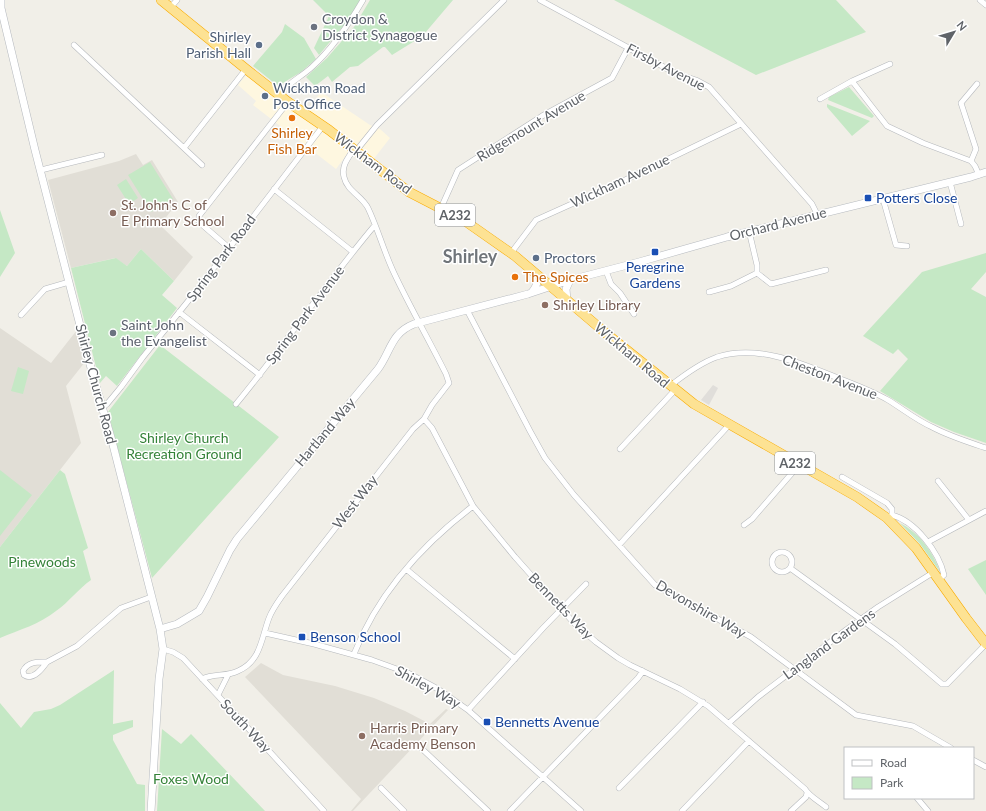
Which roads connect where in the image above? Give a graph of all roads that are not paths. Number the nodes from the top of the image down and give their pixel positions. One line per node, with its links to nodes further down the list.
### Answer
1 (1, 0): 9 (street, Shirley Church Road)
2 (161, 0): 10 (highway, Wickham Road / A232)
3 (177, 0): 10 (street)
4 (364, 0): 17 (street)
5 (504, 0): 23 (street)
6 (540, 0): 12 (street, Firsby Avenue)
7 (980, 0): 8 (street)
8 (986, 5)
9 (0, 8): 27 (street, Shirley Church Road)
10 (170, 8): 14 (highway, Wickham Road / A232)
11 (74, 45): 22 (street)
12 (628, 48): 20 (street, Firsby Avenue); 32 (street, Ridgemount Avenue)
13 (890, 64): 15 (street)
14 (246, 70): 17 (highway, Wickham Road / A232); 22 (street)
15 (852, 81): 18 (street); 25 (street)
16 (977, 84): 25 (street)
17 (279, 95): 19 (highway, Wickham Road / A232)
18 (820, 99)
19 (288, 102): 21 (highway, Wickham Road / A232); 38 (street)
20 (741, 124): 33 (street, Firsby Avenue); 40 (street, Wickham Avenue)
21 (323, 126): 23 (highway, Wickham Road / A232); 30 (street, Spring Park Road)
22 (184, 148): 26 (street)
23 (355, 150): 32 (highway, Wickham Road / A232); 35 (street)
24 (102, 155): 27 (street)
25 (971, 162): 28 (street)
26 (202, 165)
27 (41, 170): 46 (street, Shirley Church Road)
28 (984, 174): 29 (street, Orchard Avenue)
29 (950, 182): 31 (street, Orchard Avenue); 34 (street)
30 (274, 189): 38 (street, Spring Park Road); 39 (street)
31 (883, 199): 33 (street, Orchard Avenue); 37 (street)
32 (441, 208): 40 (highway, Wickham Road / A232)
33 (816, 214): 36 (street, Orchard Avenue)
34 (960, 224)
35 (375, 226): 39 (street, Spring Park Avenue); 55 (street)
36 (749, 231): 43 (street, Orchard Avenue); 44 (street)
37 (907, 246)
38 (230, 248): 52 (street, Spring Park Road)
39 (353, 252): 56 (street, Spring Park Avenue)
40 (510, 253): 42 (highway, Wickham Road / A232)
41 (826, 270): 44 (street)
42 (534, 271): 47 (highway, Wickham Road / A232); 48 (street)
43 (606, 271): 45 (street, Orchard Avenue); 53 (street)
44 (757, 273): 49 (street)
45 (570, 280): 47 (street, Orchard Avenue); 50 (street)
46 (69, 282): 54 (street); 59 (street, Shirley Church Road)
47 (552, 286): 48 (street, Hartland Way); 50 (highway, Wickham Road / A232)
48 (532, 292): 51 (street, Hartland Way)
49 (709, 292)
50 (567, 300): 57 (highway, Wickham Road / A232)
51 (467, 310): 55 (street, Hartland Way); 73 (street, Devonshire Way)
52 (179, 312): 56 (street); 59 (street, Spring Park Road)
53 (634, 314)
54 (22, 315)
55 (420, 323): 60 (street, West Way); 81 (street, Hartland Way)
56 (260, 375): 58 (street, Spring Park Avenue)
57 (673, 388): 61 (highway, Wickham Road / A232); 62 (street, Cheston Avenue); 63 (street, Cheston Avenue)
58 (236, 404)
59 (102, 408): 78 (street, Shirley Church Road)
60 (424, 419): 67 (street, Bennetts Way); 82 (street, West Way)
61 (729, 425): 64 (highway, Wickham Road / A232); 73 (street)
62 (986, 448)
63 (620, 449)
64 (799, 465): 69 (highway, Wickham Road / A232); 71 (street)
65 (842, 477): 69 (street, Wickham Road)
66 (938, 481): 70 (street)
67 (473, 506): 75 (street); 79 (street, Bennetts Way)
68 (986, 511): 70 (street)
69 (889, 516): 72 (street, Wickham Road); 76 (highway, Wickham Road / A232)
70 (969, 520): 72 (street)
71 (744, 525)
72 (928, 542): 76 (street, Wickham Road)
73 (619, 545): 88 (street, Devonshire Way)
74 (790, 568): 80 (street)
75 (406, 569): 85 (street); 86 (street)
76 (936, 576): 80 (street, Langland Gardens); 83 (highway, Wickham Road / A232)
77 (586, 584): 79 (street)
78 (151, 597): 81 (street, Shirley Church Road); 87 (street)
79 (561, 609): 86 (street); 89 (street, Bennetts Way)
80 (860, 620): 83 (street); 88 (street, Langland Gardens)
81 (160, 629): 84 (street, Shirley Church Road)
82 (265, 633): 85 (street, Shirley Way); 90 (street, West Way)
83 (986, 644)
84 (163, 649): 91 (street, South Way); 107 (street, Shirley Church Road)
85 (354, 654): 94 (street, Shirley Way)
86 (515, 659): 94 (street)
87 (47, 662)
88 (794, 669): 95 (street, Langland Gardens); 98 (street, Devonshire Way)
89 (643, 671): 93 (street, Bennetts Way); 101 (street)
90 (228, 675): 91 (street, West Way); 92 (street)
91 (202, 678): 92 (street, South Way)
92 (218, 695): 108 (street, South Way)
93 (703, 702): 95 (street, Bennetts Way); 103 (street)
94 (468, 710): 101 (street, Shirley Way)
95 (728, 723): 96 (street, Bennetts Way)
96 (749, 741): 104 (street, Bennetts Way); 113 (street)
97 (420, 747): 110 (street)
98 (949, 747)
99 (974, 761): 100 (street)
100 (986, 767)
101 (544, 777): 111 (street); 112 (street, Shirley Way)
102 (381, 788): 109 (street)
103 (619, 788)
104 (807, 793): 106 (street, Bennetts Way); 114 (street)
105 (918, 799): 115 (street)
106 (826, 807)
107 (151, 811)
108 (324, 811)
109 (404, 811)
110 (488, 811)
111 (510, 811)
112 (581, 811)
113 (682, 811)
114 (791, 811)
115 (928, 811)

